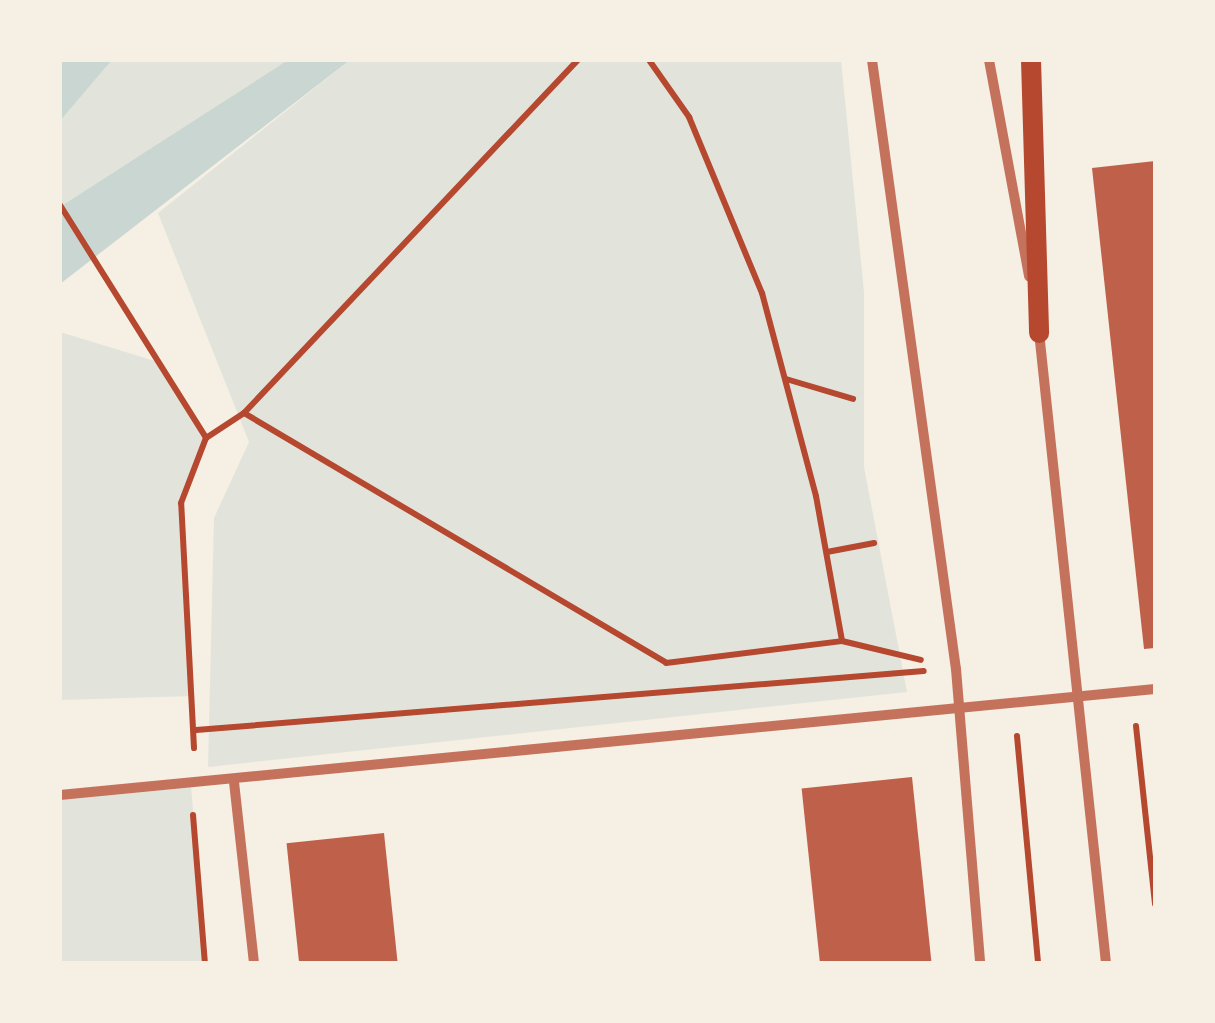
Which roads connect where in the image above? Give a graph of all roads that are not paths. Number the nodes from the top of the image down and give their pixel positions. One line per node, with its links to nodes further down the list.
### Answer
1 (872, 60): 7 (street)
2 (989, 60): 4 (street)
3 (1031, 60): 4 (main road)
4 (1040, 333): 6 (street)
5 (1155, 689): 6 (street)
6 (1077, 694): 7 (street); 12 (street)
7 (960, 705): 8 (street); 11 (street)
8 (234, 782): 9 (street); 10 (street)
9 (60, 795)
10 (254, 963)
11 (980, 963)
12 (1106, 963)

